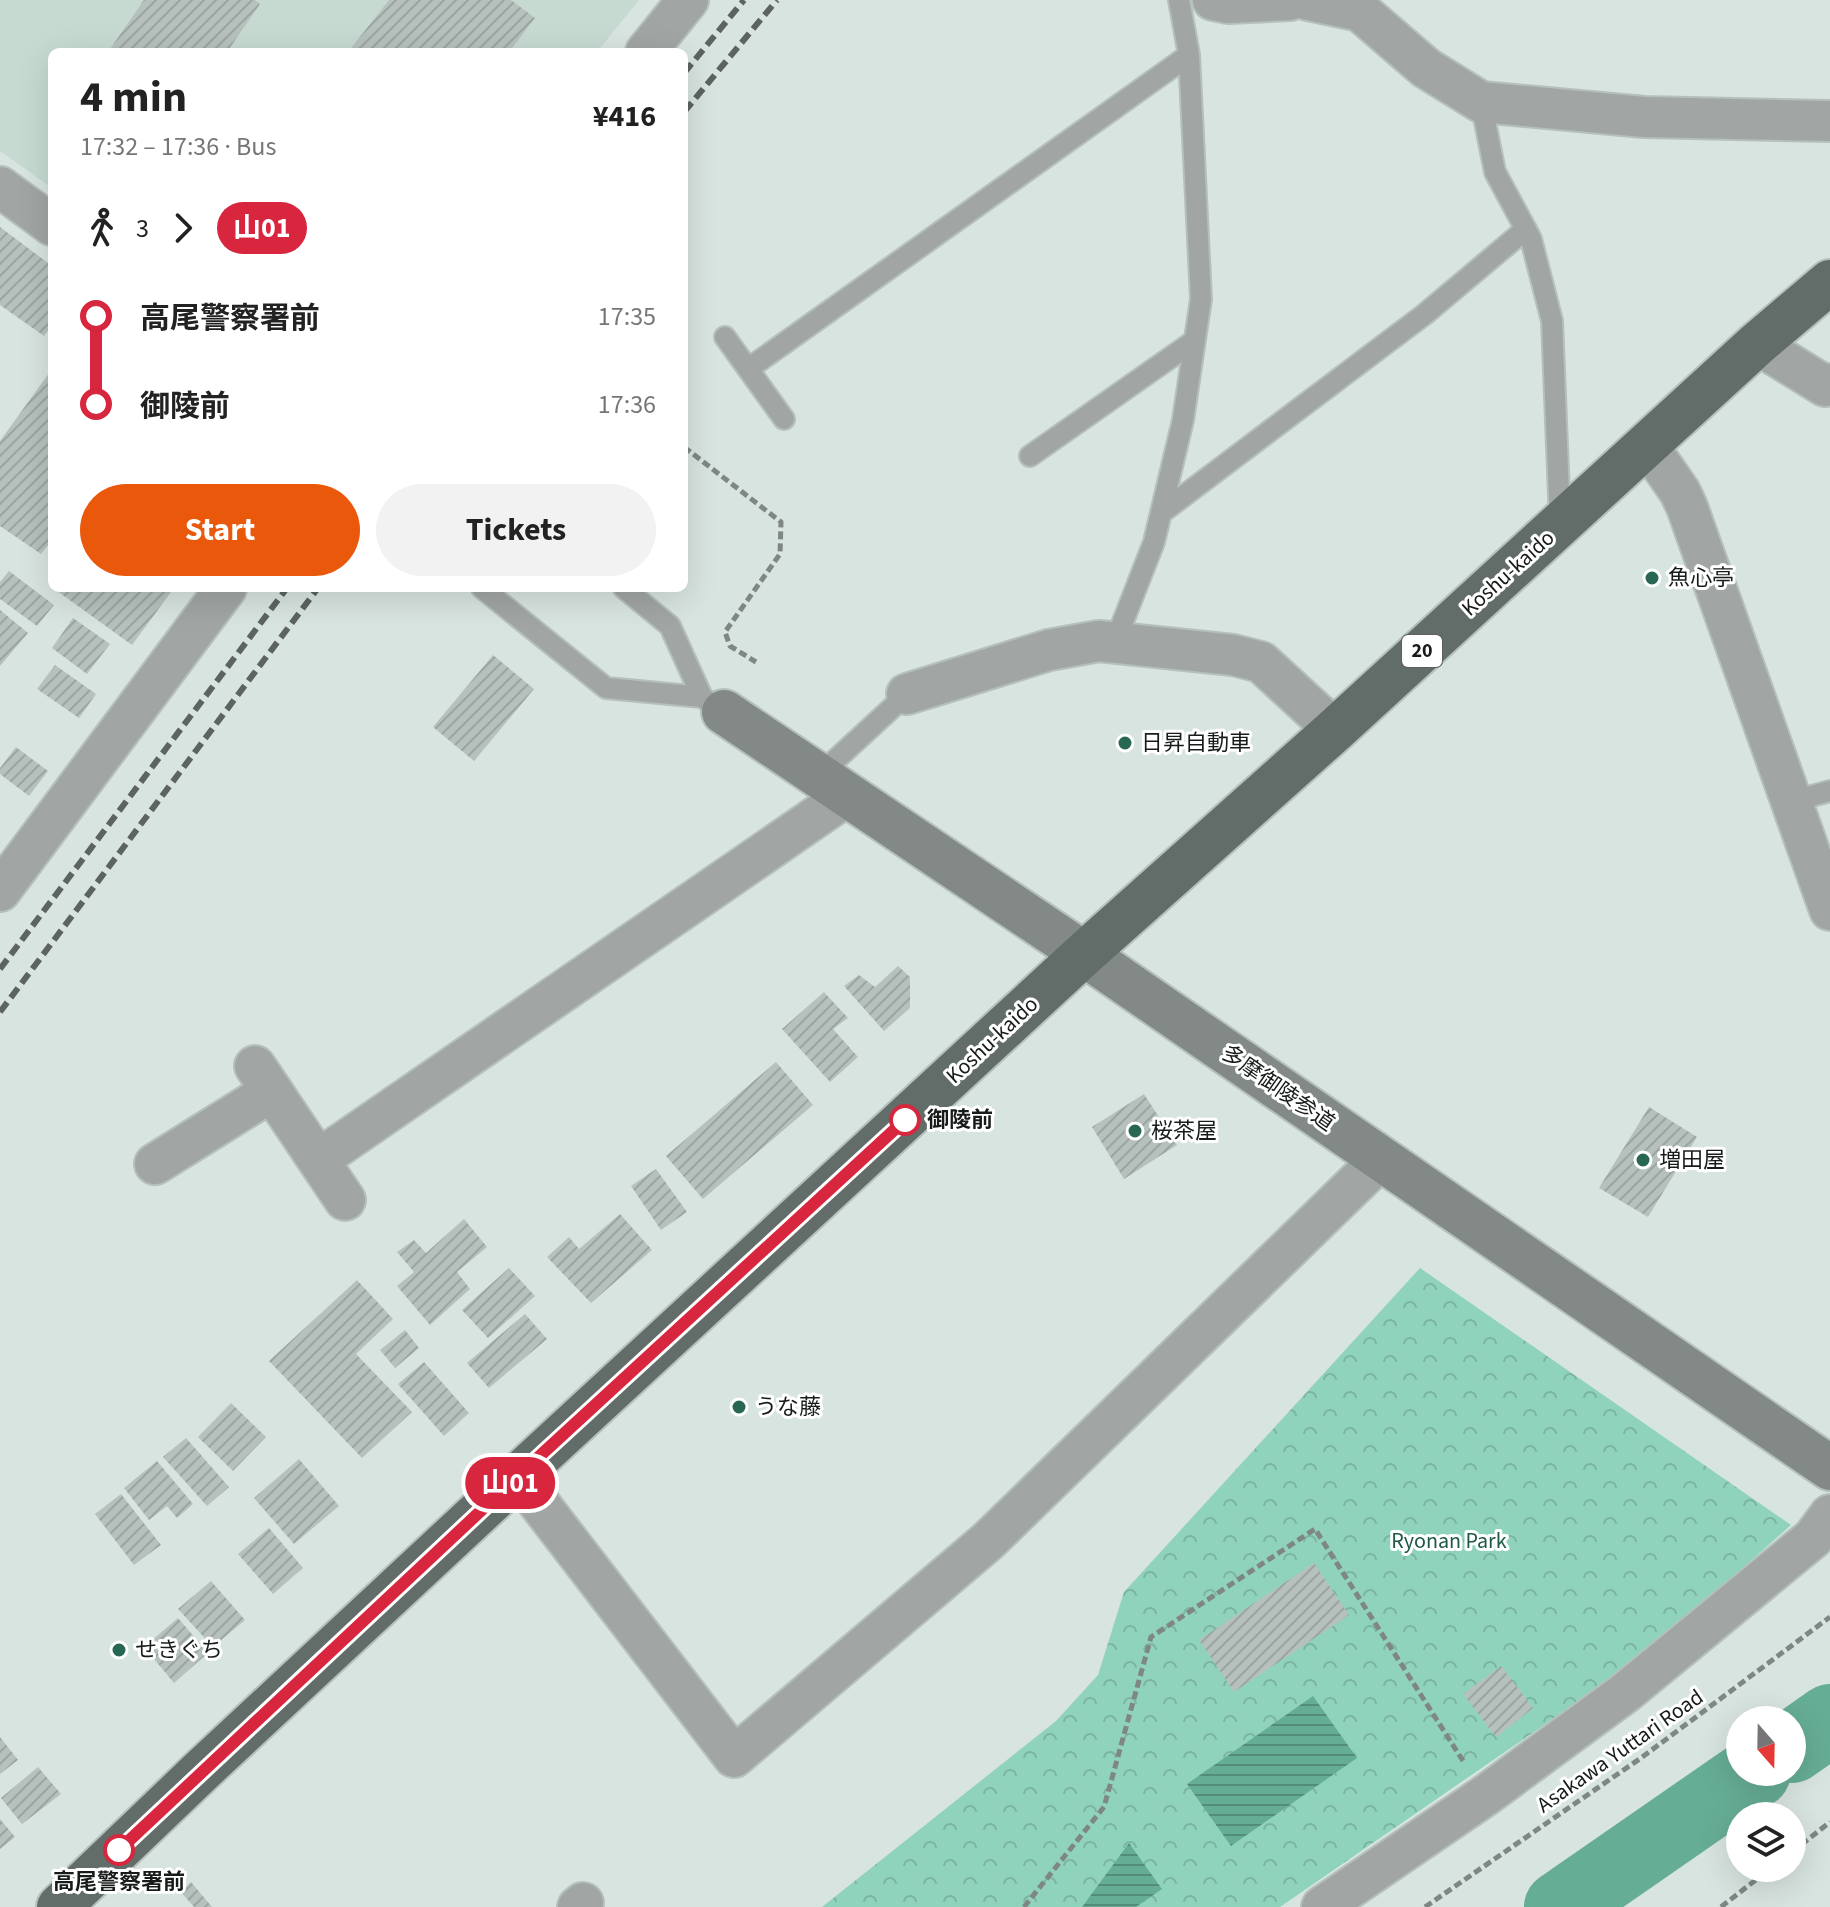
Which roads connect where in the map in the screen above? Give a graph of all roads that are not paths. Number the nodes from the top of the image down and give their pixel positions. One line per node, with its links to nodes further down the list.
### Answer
1 (688, 0): 7 (street)
2 (1179, 0): 8 (lane)
3 (1213, 0): 4 (street)
4 (1290, 0)
5 (1308, 0): 6 (street)
6 (1369, 6): 9 (street)
7 (649, 48)
8 (1189, 55): 16 (lane); 18 (lane)
9 (1481, 102): 10 (street); 13 (lane)
10 (1830, 121)
11 (0, 187): 12 (street)
12 (48, 222)
13 (1526, 229): 23 (lane); 24 (lane)
14 (1830, 282): 17 (highway, Koshu-kaido / 20)
15 (725, 337): 18 (lane)
16 (1194, 341): 22 (lane); 23 (lane)
17 (1757, 344): 19 (street); 21 (highway, Koshu-kaido / 20)
18 (748, 369): 20 (lane)
19 (1830, 384)
20 (784, 419)
21 (1648, 446): 24 (highway, Koshu-kaido / 20); 33 (street)
22 (1030, 456)
23 (1161, 513): 28 (lane)
24 (1560, 525): 31 (highway, Koshu-kaido / 20)
25 (223, 592): 34 (street)
26 (487, 592): 30 (lane)
27 (629, 592): 30 (lane)
28 (1115, 642): 29 (street); 31 (street)
29 (907, 694): 32 (lane)
30 (713, 704): 32 (main road, 多摩御陵参道)
31 (1335, 730): 36 (highway, Koshu-kaido / 20)
32 (833, 785): 36 (main road, 多摩御陵参道); 38 (street)
33 (1811, 796): 35 (street)
34 (0, 891)
35 (1830, 910)
36 (1084, 954): 37 (main road, 多摩御陵参道); 42 (highway, Koshu-kaido / 20)
37 (1381, 1159): 41 (main road, 多摩御陵参道); 42 (street)
38 (318, 1160): 39 (street); 40 (street)
39 (155, 1164)
40 (345, 1200)
41 (1830, 1468)
42 (518, 1476): 44 (highway, Koshu-kaido / 20)
43 (1830, 1515): 45 (street)
44 (59, 1907)
45 (1322, 1907)

